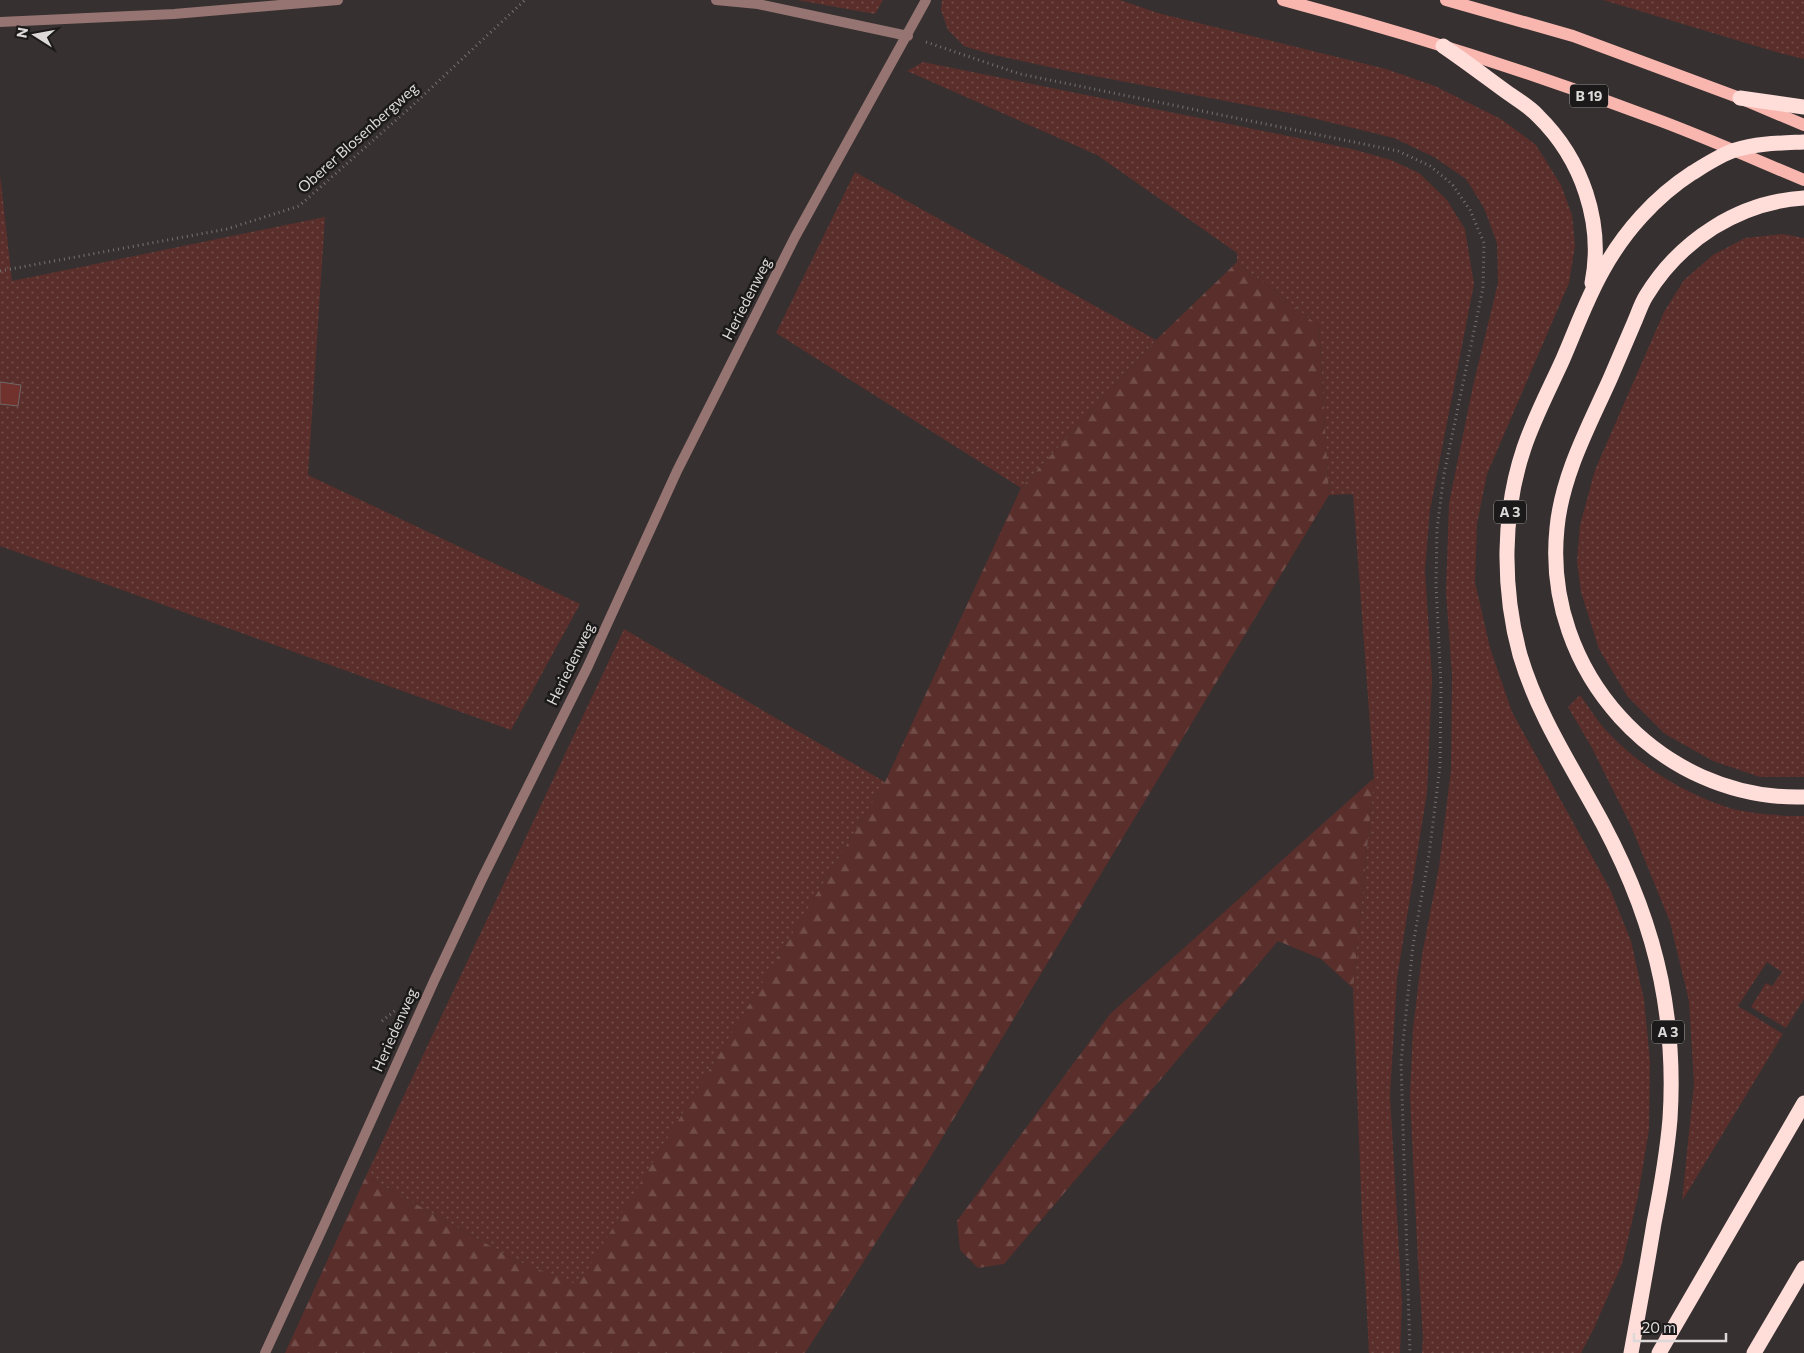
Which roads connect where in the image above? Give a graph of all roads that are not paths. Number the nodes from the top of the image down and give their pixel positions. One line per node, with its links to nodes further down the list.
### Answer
1 (338, 0): 6 (street)
2 (716, 0): 7 (street)
3 (926, 0): 7 (street, Heriedenweg)
4 (1283, 0): 8 (main road, B 19)
5 (1446, 0): 9 (main road)
6 (0, 22)
7 (908, 36): 20 (street, Heriedenweg)
8 (1443, 46): 13 (main road, B 19); 16 (highway, A 3)
9 (1740, 98): 10 (highway); 11 (main road)
10 (1804, 107)
11 (1804, 125)
12 (1804, 142): 13 (highway, A 3)
13 (1733, 150): 14 (main road, B 19); 16 (highway, A 3)
14 (1804, 180)
15 (1804, 198): 17 (highway)
16 (1589, 300): 21 (highway, A 3)
17 (1804, 797)
18 (1804, 1103): 22 (highway)
19 (1804, 1268): 23 (highway)
20 (266, 1353)
21 (1631, 1353)
22 (1659, 1353)
23 (1754, 1353)

